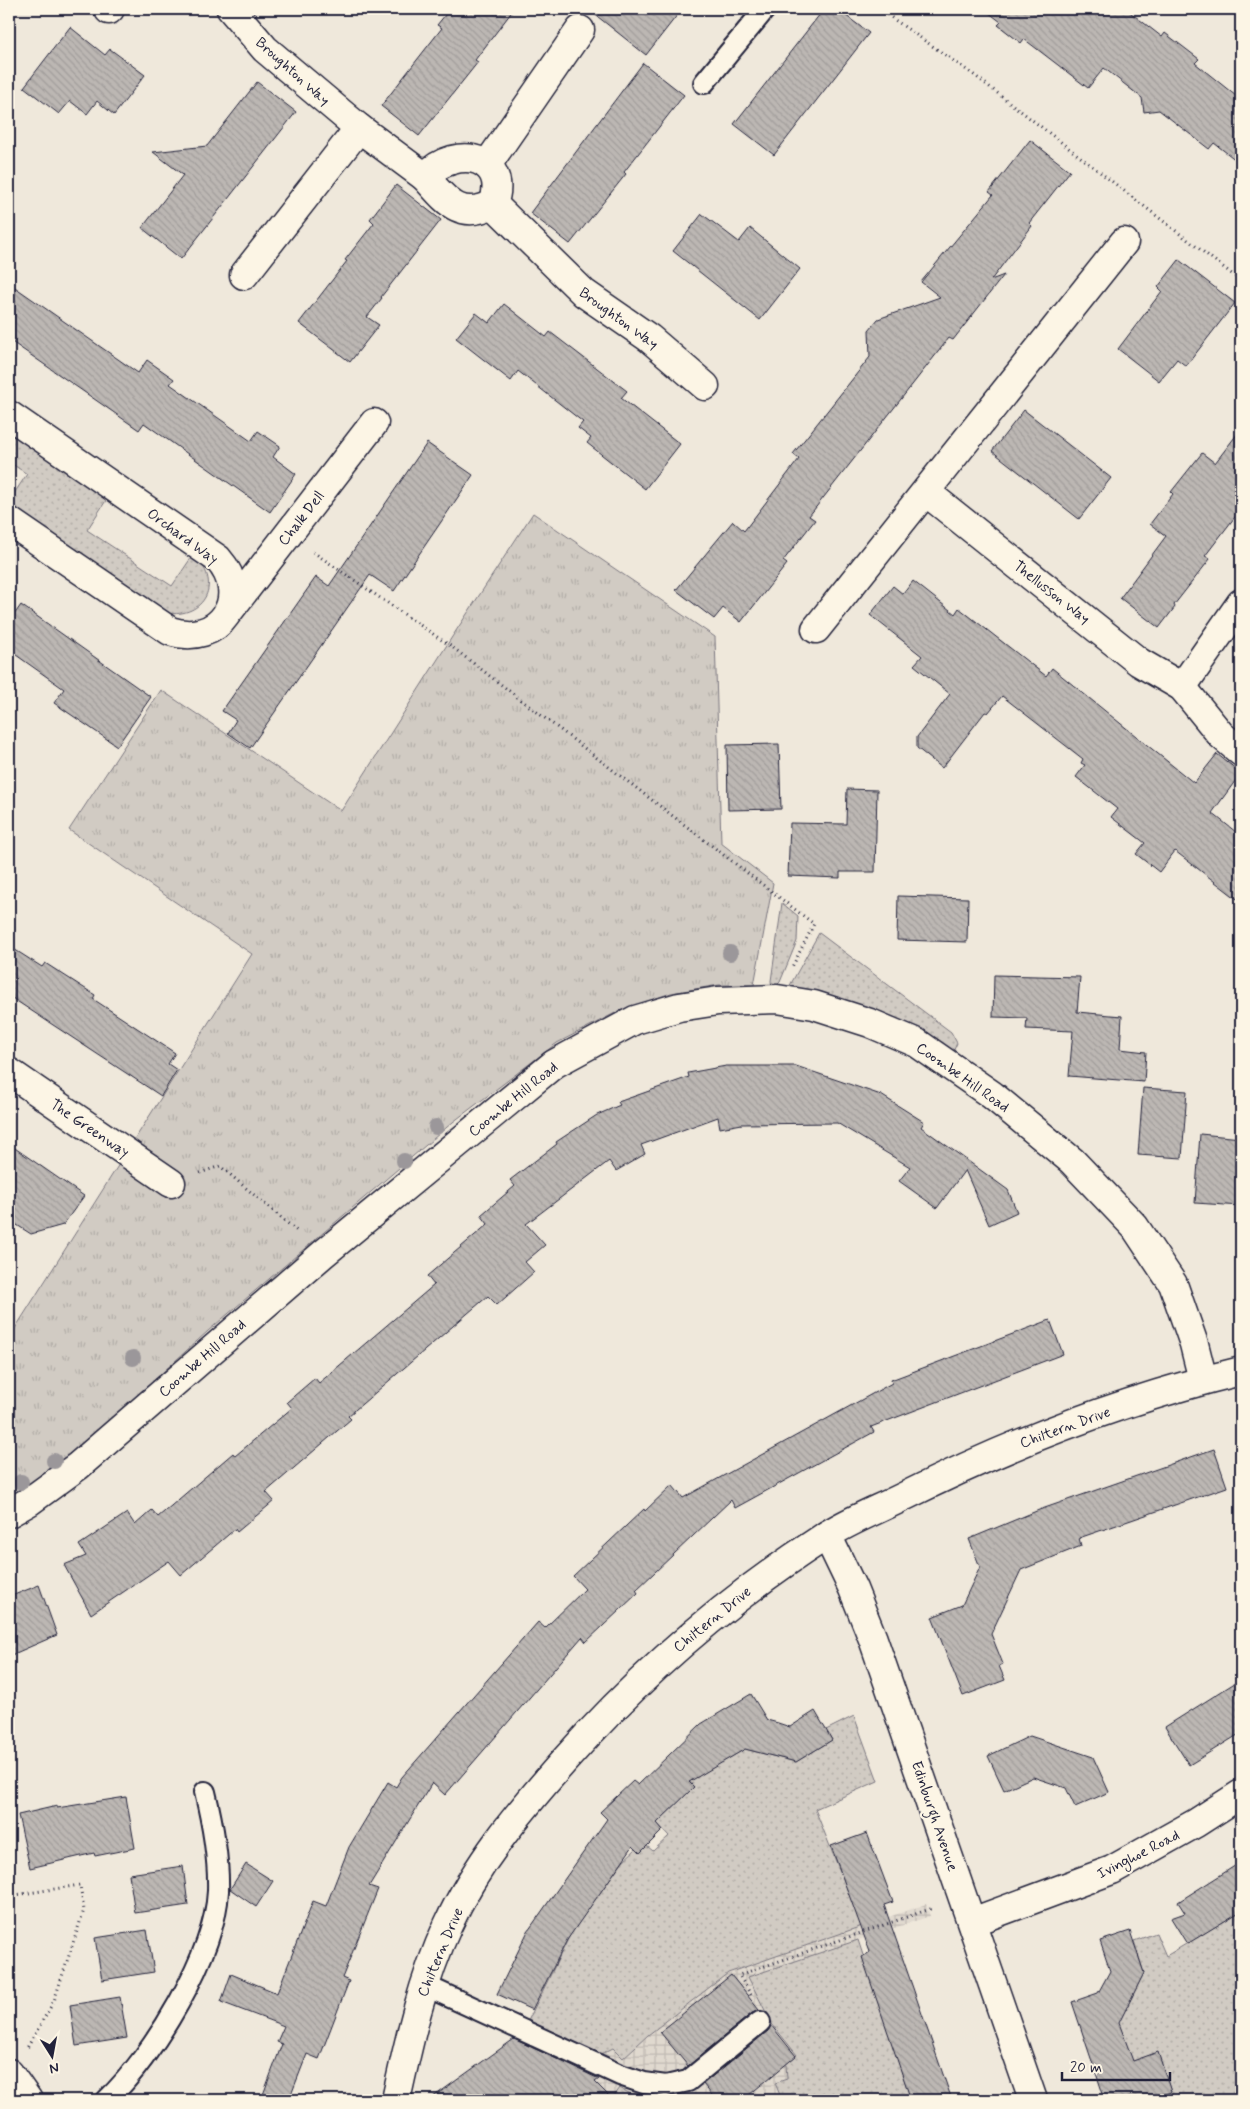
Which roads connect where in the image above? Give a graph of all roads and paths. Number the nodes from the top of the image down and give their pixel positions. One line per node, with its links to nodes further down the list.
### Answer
1 (231, 9): 6 (street, Broughton Way)
2 (765, 9): 5 (lane)
3 (880, 9): 12 (path)
4 (580, 30): 7 (street)
5 (704, 83)
6 (359, 128): 8 (street, Broughton Way); 11 (street)
7 (487, 165): 8 (street); 9 (street)
8 (425, 177): 9 (street, Broughton Way)
9 (493, 204): 13 (street, Broughton Way)
10 (1124, 242): 16 (street)
11 (244, 275)
12 (1241, 281)
13 (706, 386)
14 (9, 415): 20 (street, Orchard Way)
15 (374, 423): 18 (street, Chalk Dell)
16 (926, 492): 21 (street); 22 (street, Thellusson Way)
17 (9, 521): 20 (street)
18 (288, 535): 20 (street, Chalk Dell); 24 (path)
19 (1241, 603): 22 (street)
20 (227, 614)
21 (816, 629)
22 (1182, 687): 23 (street, Thellusson Way)
23 (1241, 752)
24 (777, 999): 27 (street, Coombe Hill Road); 29 (street, Coombe Hill Road)
25 (9, 1072): 26 (street, The Greenway)
26 (171, 1183): 27 (path)
27 (323, 1254): 30 (street, Coombe Hill Road)
28 (1241, 1371): 29 (street, Chiltern Drive)
29 (1202, 1380): 31 (street, Chiltern Drive)
30 (9, 1514)
31 (827, 1535): 36 (street, Edinburgh Avenue); 37 (street, Chiltern Drive)
32 (205, 1792): 42 (lane)
33 (1241, 1794): 36 (street, Ivinghoe Road)
34 (9, 1896): 39 (path)
35 (934, 1908): 38 (path)
36 (972, 1922): 44 (street, Edinburgh Avenue)
37 (424, 1986): 38 (lane); 43 (street, Chiltern Drive)
38 (760, 2022)
39 (25, 2051)
40 (9, 2073): 41 (street)
41 (28, 2100)
42 (107, 2100)
43 (396, 2100)
44 (1033, 2100)

